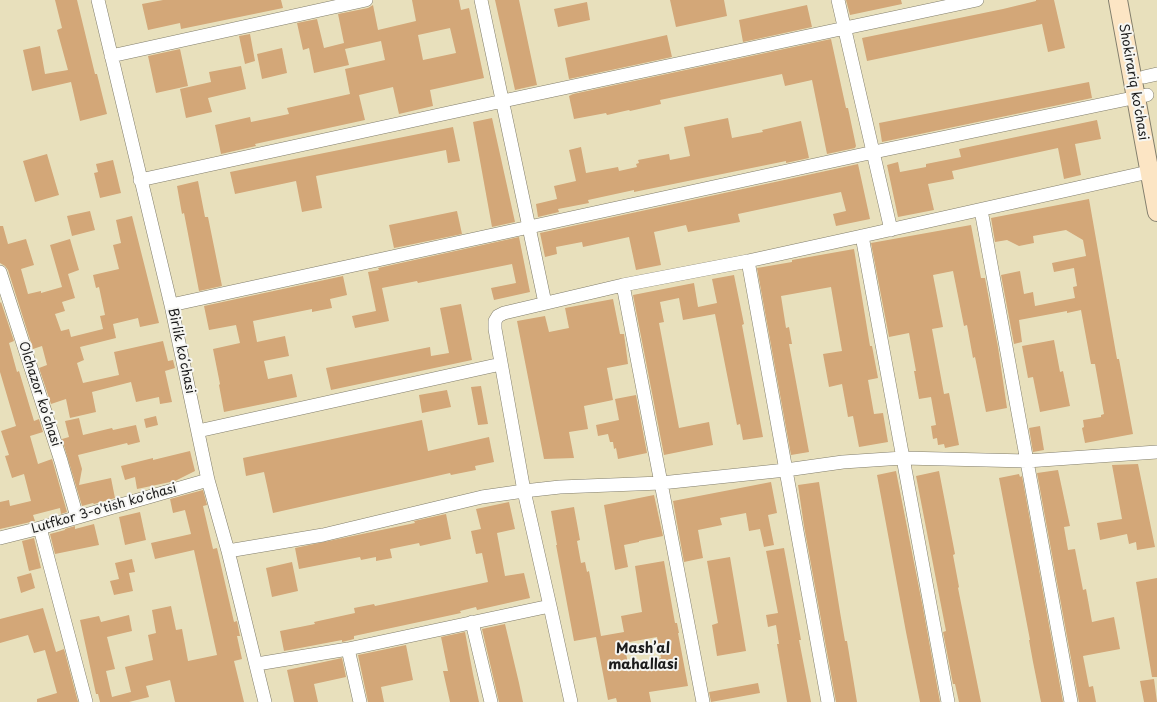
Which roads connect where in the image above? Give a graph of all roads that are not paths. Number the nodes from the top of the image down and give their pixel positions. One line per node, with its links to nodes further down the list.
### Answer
1 (98, 0): 9 (street, Birlik koʻchasi)
2 (366, 0): 9 (street)
3 (481, 0): 12 (street)
4 (838, 0): 8 (street)
5 (977, 0): 8 (street)
6 (1118, 0): 11 (main road, Shokirariq ko'chasi)
7 (1130, 0): 10 (main road, Shokirariq ko'chasi)
8 (844, 28): 12 (street); 14 (street)
9 (111, 56): 16 (street, Birlik koʻchasi)
10 (1150, 75): 11 (main road, Shokirariq ko'chasi)
11 (1142, 96): 13 (main road, Shokirariq ko'chasi); 14 (street); 15 (main road, Shokirariq ko'chasi)
12 (503, 101): 16 (street); 19 (street)
13 (1157, 149)
14 (874, 152): 19 (street); 20 (street)
15 (1153, 171): 17 (street); 18 (main road, Shokirariq ko'chasi)
16 (140, 180): 26 (street, Birlik koʻchasi)
17 (981, 210): 20 (street); 31 (street)
18 (1157, 212)
19 (529, 227): 25 (street); 26 (street)
20 (891, 230): 21 (street)
21 (862, 236): 22 (street); 30 (street)
22 (748, 261): 24 (street); 32 (street)
23 (0, 272): 36 (street, Olchazor koʻchasi)
24 (624, 285): 25 (street); 34 (street)
25 (545, 303): 27 (street)
26 (171, 305): 28 (street, Birlik koʻchasi)
27 (501, 364): 28 (street); 35 (street)
28 (198, 431): 33 (street, Birlik koʻchasi)
29 (1157, 452): 31 (street)
30 (903, 458): 31 (street); 32 (street); 51 (street)
31 (1027, 461): 52 (street)
32 (786, 470): 34 (street); 50 (street)
33 (208, 480): 36 (street, Lutfkor 3-o'tish ko'chasi); 39 (street, Birlik koʻchasi)
34 (661, 483): 35 (street); 49 (street)
35 (524, 491): 39 (street); 40 (street)
36 (77, 517): 37 (street, Lutfkor 3-o'tish ko'chasi)
37 (40, 528): 38 (street, Lutfkor 3-o'tish ko'chasi); 44 (street)
38 (0, 538)
39 (228, 551): 43 (street, Birlik koʻchasi)
40 (550, 606): 41 (street); 48 (street)
41 (472, 622): 42 (street); 47 (street)
42 (348, 649): 43 (street); 46 (street)
43 (257, 664): 45 (street, Birlik koʻchasi)
44 (86, 702)
45 (265, 702)
46 (360, 702)
47 (491, 702)
48 (571, 702)
49 (703, 702)
50 (828, 702)
51 (948, 702)
52 (1071, 702)

